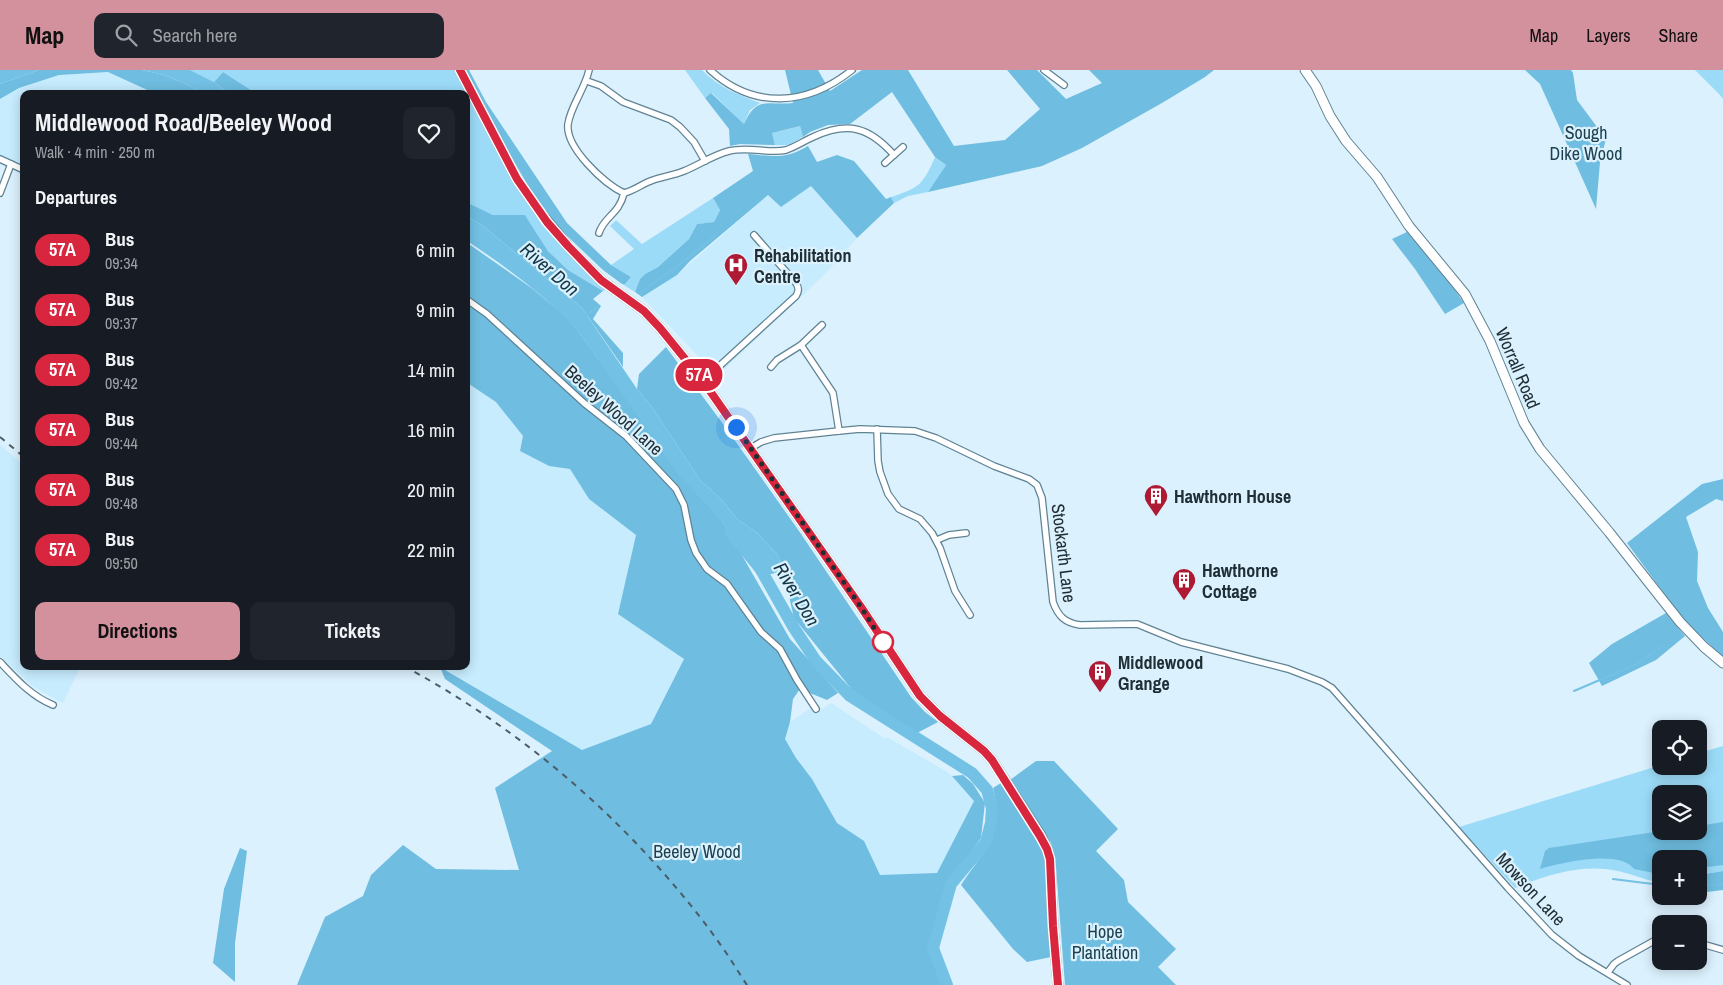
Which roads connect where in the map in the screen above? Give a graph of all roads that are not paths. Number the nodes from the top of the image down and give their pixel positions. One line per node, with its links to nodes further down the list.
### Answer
1 (460, 70): 24 (main road)
2 (589, 70): 7 (street)
3 (710, 70): 4 (street)
4 (852, 70)
5 (1305, 70): 32 (main road, Worrall Road)
6 (1047, 71): 8 (street)
7 (587, 81): 12 (street); 17 (street)
8 (1064, 85)
9 (903, 147): 10 (street)
10 (894, 155): 12 (street); 13 (street)
11 (0, 159): 14 (street)
12 (705, 161): 17 (street)
13 (885, 163)
14 (11, 164): 15 (street); 16 (street)
15 (20, 168)
16 (0, 193)
17 (624, 193): 18 (street)
18 (599, 233)
19 (754, 235): 24 (street)
20 (470, 302): 34 (street, Beeley Wood Lane)
21 (822, 325): 22 (street)
22 (801, 345): 23 (street); 25 (street)
23 (771, 367)
24 (703, 381): 27 (main road)
25 (839, 430): 26 (street, Stockarth Lane); 27 (street, Stockarth Lane)
26 (878, 430): 29 (street); 35 (street, Stockarth Lane)
27 (751, 448): 40 (main road)
28 (966, 533): 29 (street)
29 (937, 540): 30 (street)
30 (970, 615)
31 (0, 662): 33 (street)
32 (1723, 663)
33 (53, 705)
34 (816, 709)
35 (1426, 796): 39 (street, Mowson Lane)
36 (1652, 942): 39 (street)
37 (1707, 945): 38 (street)
38 (1723, 950)
39 (1608, 972): 41 (street, Mowson Lane)
40 (1058, 985)
41 (1627, 985)

